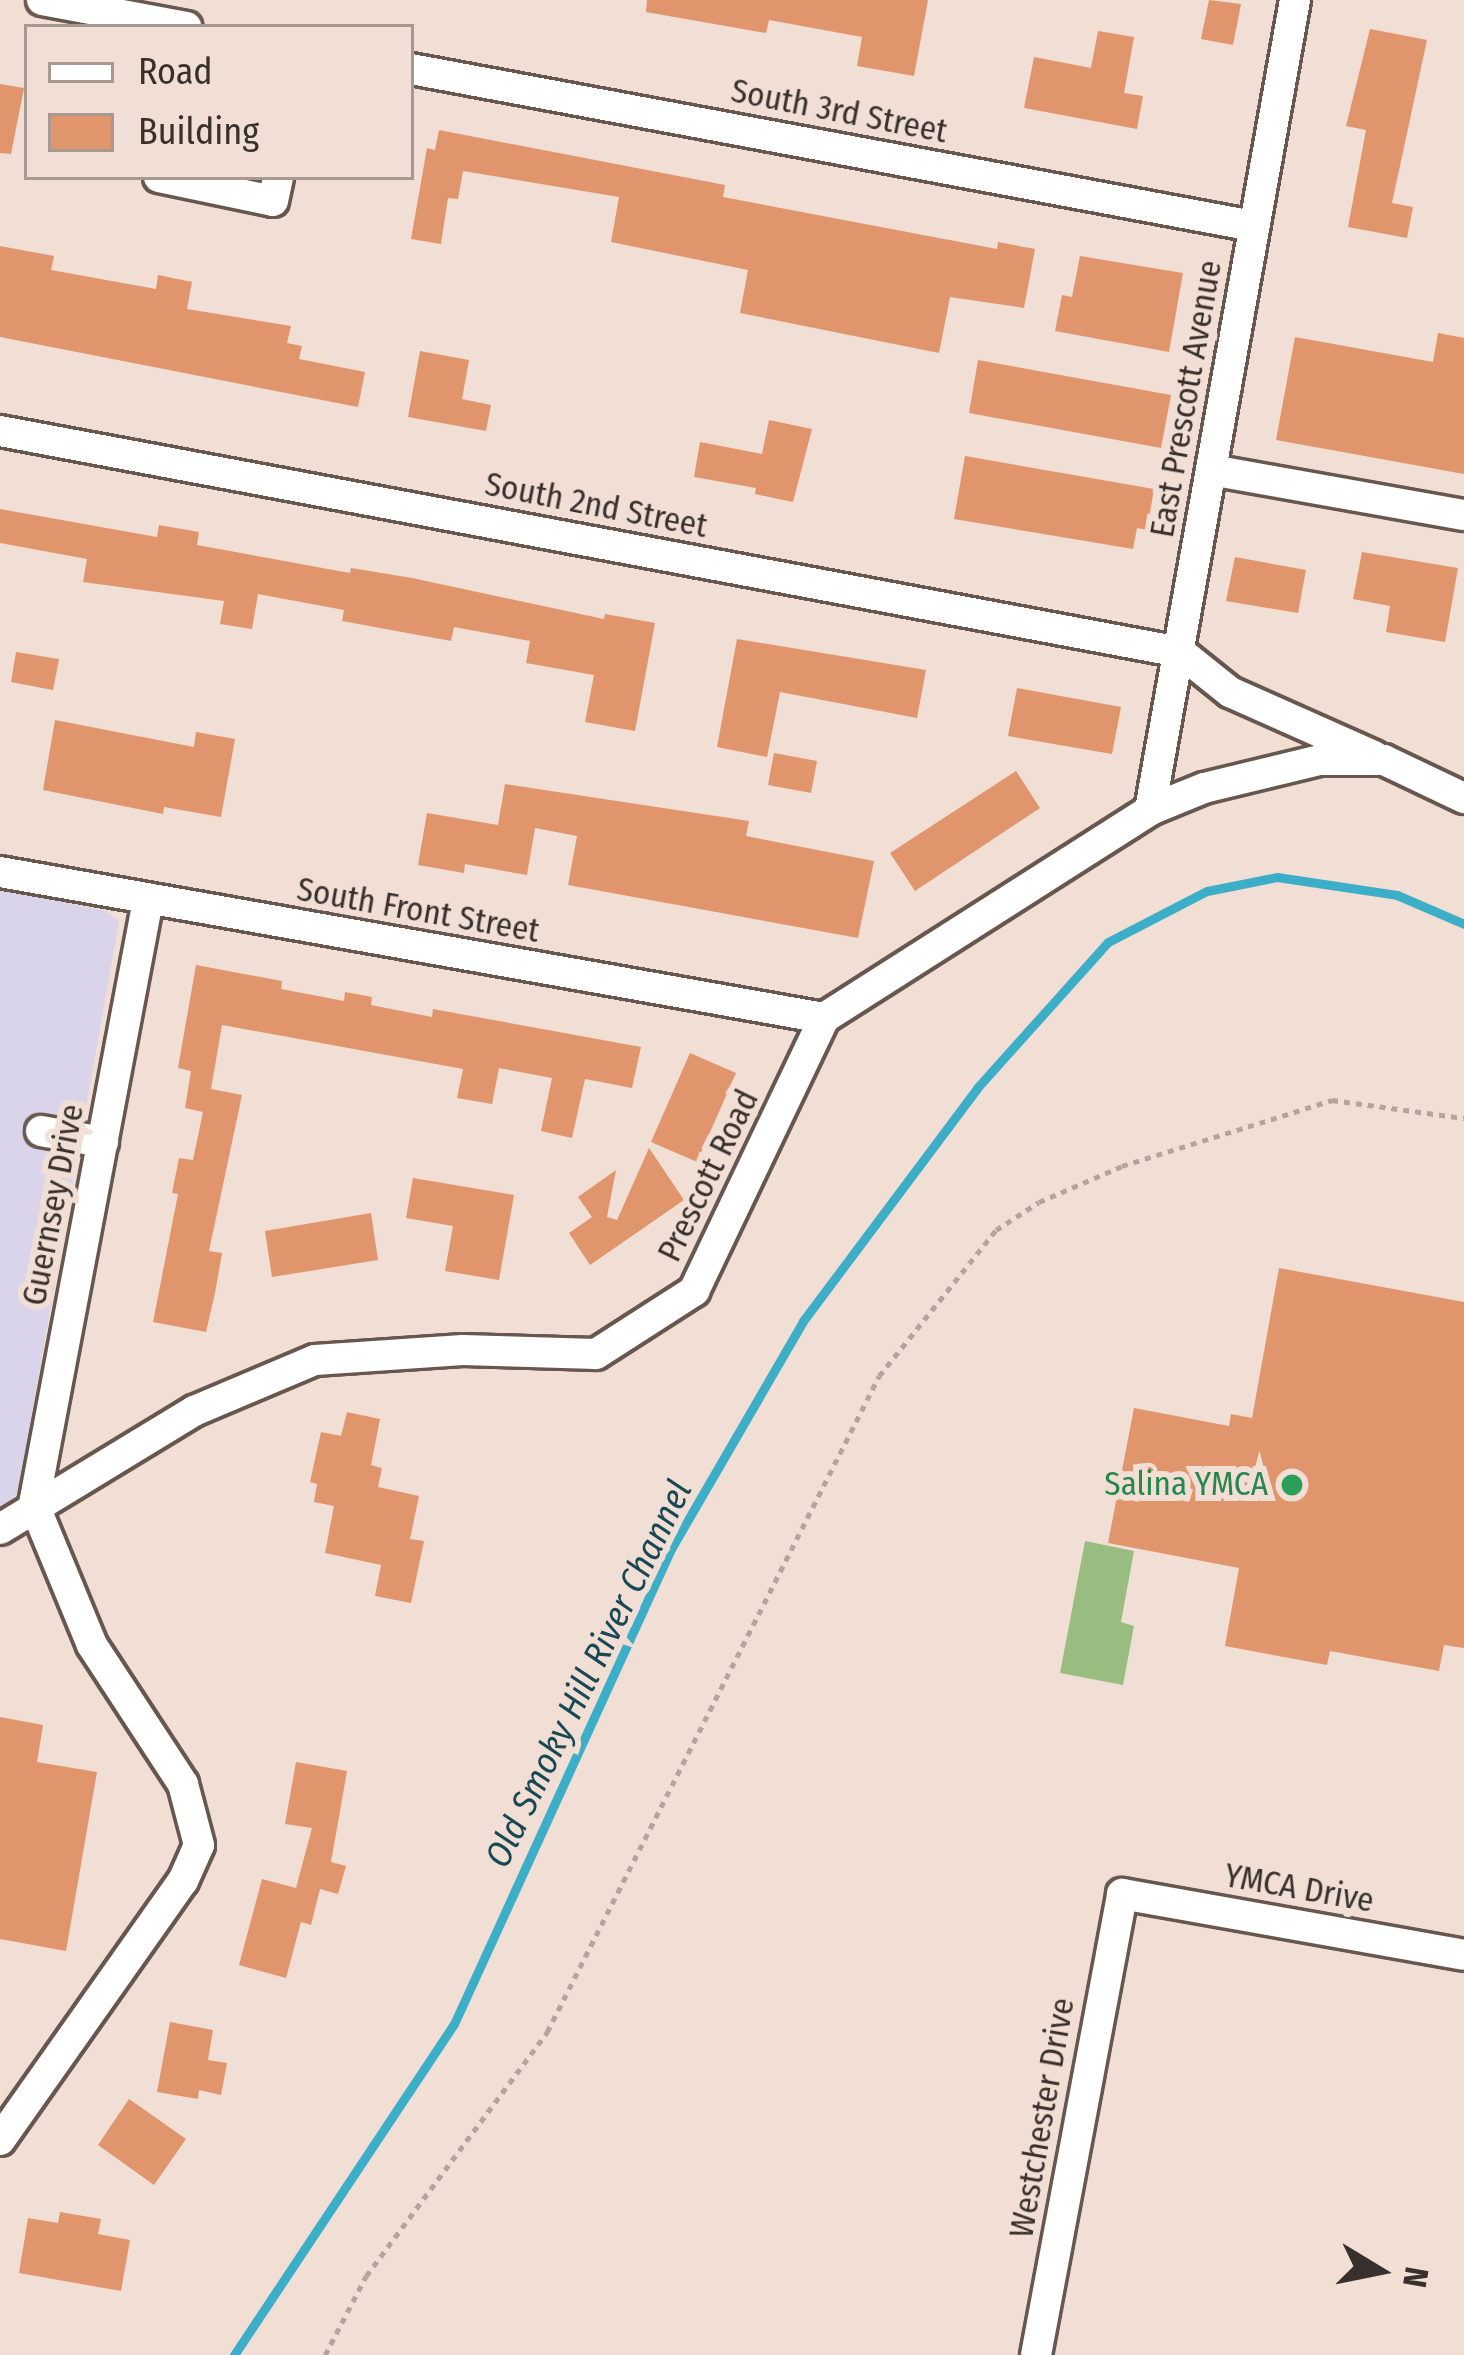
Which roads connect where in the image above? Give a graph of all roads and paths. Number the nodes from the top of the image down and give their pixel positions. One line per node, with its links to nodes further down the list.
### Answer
1 (42, 0): 3 (street)
2 (1295, 0): 7 (street, East Prescott Avenue)
3 (170, 24)
4 (414, 70): 7 (street, South 3rd Street)
5 (173, 180): 6 (street)
6 (277, 180)
7 (1253, 226): 9 (street, East Prescott Avenue)
8 (0, 431): 11 (street, South 2nd Street)
9 (1211, 470): 10 (street); 11 (street, East Prescott Avenue)
10 (1464, 515)
11 (1180, 652): 12 (street); 14 (street, East Prescott Avenue)
12 (1384, 760): 13 (street); 14 (street)
13 (1464, 798)
14 (1150, 810): 17 (street)
15 (0, 872): 16 (street, South Front Street)
16 (148, 900): 17 (street, South Front Street); 20 (street, Guernsey Drive)
17 (824, 1018): 21 (street, Prescott Road)
18 (1464, 1118): 26 (path)
19 (41, 1131): 20 (street)
20 (103, 1142): 21 (street, Guernsey Drive)
21 (34, 1504): 22 (street, Prescott Road); 25 (street)
22 (0, 1529)
23 (1122, 1894): 24 (street, YMCA Drive); 27 (street, Westchester Drive)
24 (1464, 1954)
25 (0, 2140)
26 (325, 2355)
27 (1036, 2355)

